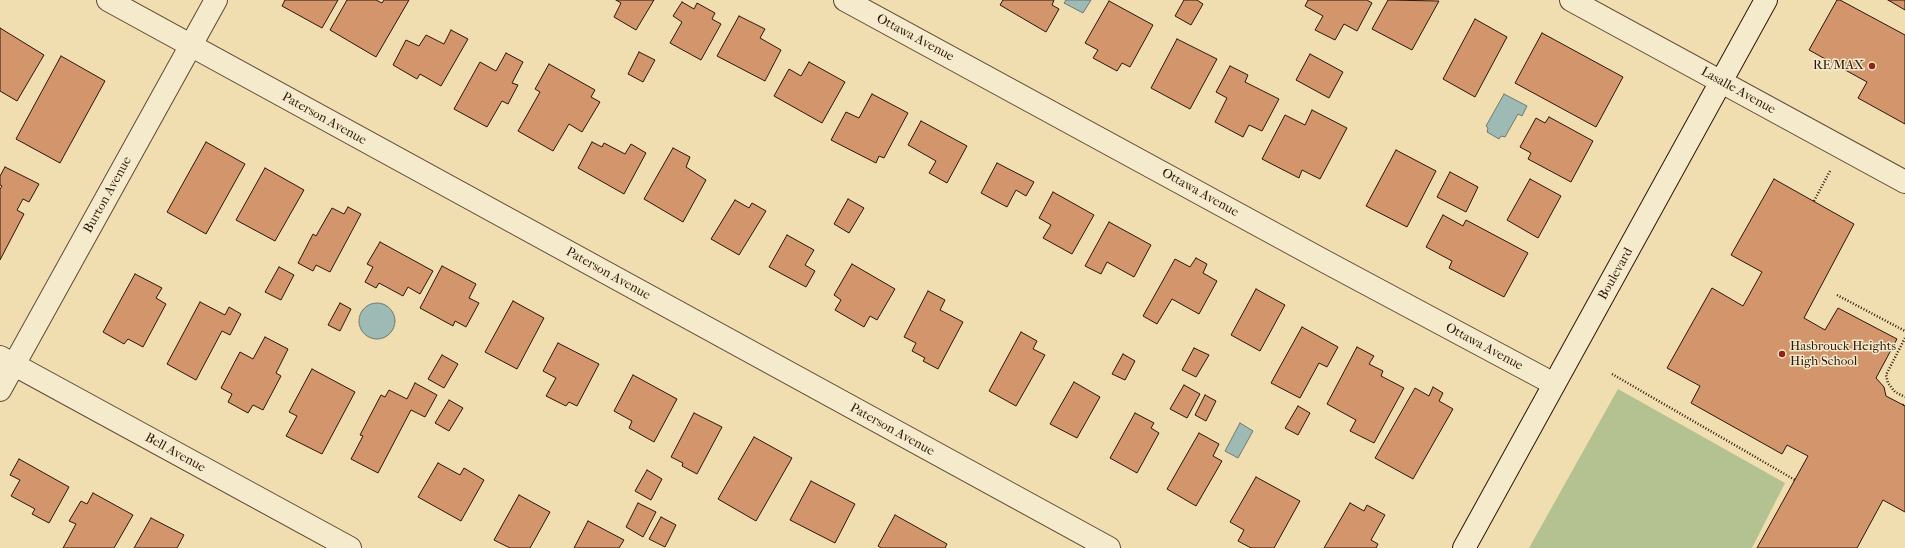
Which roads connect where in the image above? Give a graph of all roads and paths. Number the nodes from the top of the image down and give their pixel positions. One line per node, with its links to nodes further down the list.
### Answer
1 (108, 0): 6 (street, Paterson Avenue)
2 (216, 0): 6 (street, Burton Avenue)
3 (845, 0): 16 (street, Ottawa Avenue)
4 (1571, 0): 7 (street, Lasalle Avenue)
5 (1766, 0): 7 (street, Boulevard)
6 (191, 46): 14 (street, Burton Avenue); 21 (street, Paterson Avenue)
7 (1721, 81): 8 (street, Lasalle Avenue); 16 (street, Boulevard)
8 (1843, 148): 9 (street, Lasalle Avenue); 10 (path)
9 (1905, 182)
10 (1814, 201)
11 (1837, 295): 12 (path)
12 (1905, 331)
13 (1905, 338): 18 (path)
14 (7, 361): 17 (street, Burton Avenue); 20 (street, Bell Avenue)
15 (1612, 374): 19 (path)
16 (1554, 384): 22 (street, Boulevard)
17 (0, 390)
18 (1905, 397)
19 (1795, 480)
20 (350, 548)
21 (1109, 548)
22 (1464, 548)

